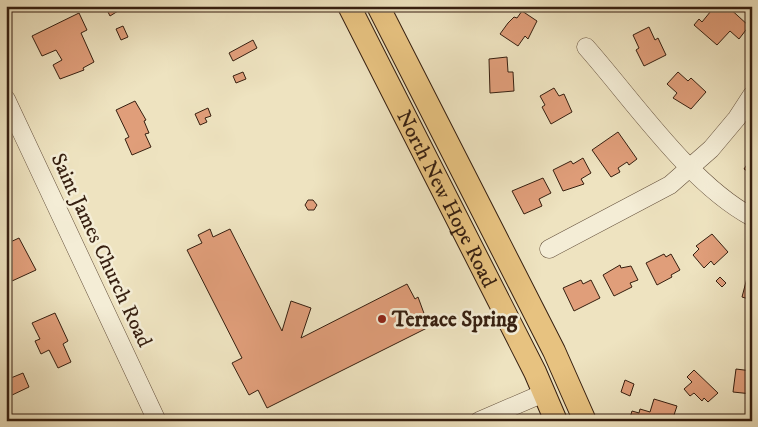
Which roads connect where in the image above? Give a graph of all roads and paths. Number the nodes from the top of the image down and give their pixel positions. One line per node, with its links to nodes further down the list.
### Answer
1 (349, 6): 9 (main road, North New Hope Road)
2 (378, 6): 13 (main road, North New Hope Road)
3 (586, 47): 6 (street)
4 (752, 95): 6 (street)
5 (9, 109): 10 (street, Saint James Church Road)
6 (691, 167): 7 (street); 8 (street)
7 (752, 217)
8 (549, 249)
9 (544, 393): 11 (street); 12 (main road, North New Hope Road)
10 (156, 421)
11 (480, 421)
12 (556, 421)
13 (584, 421)

